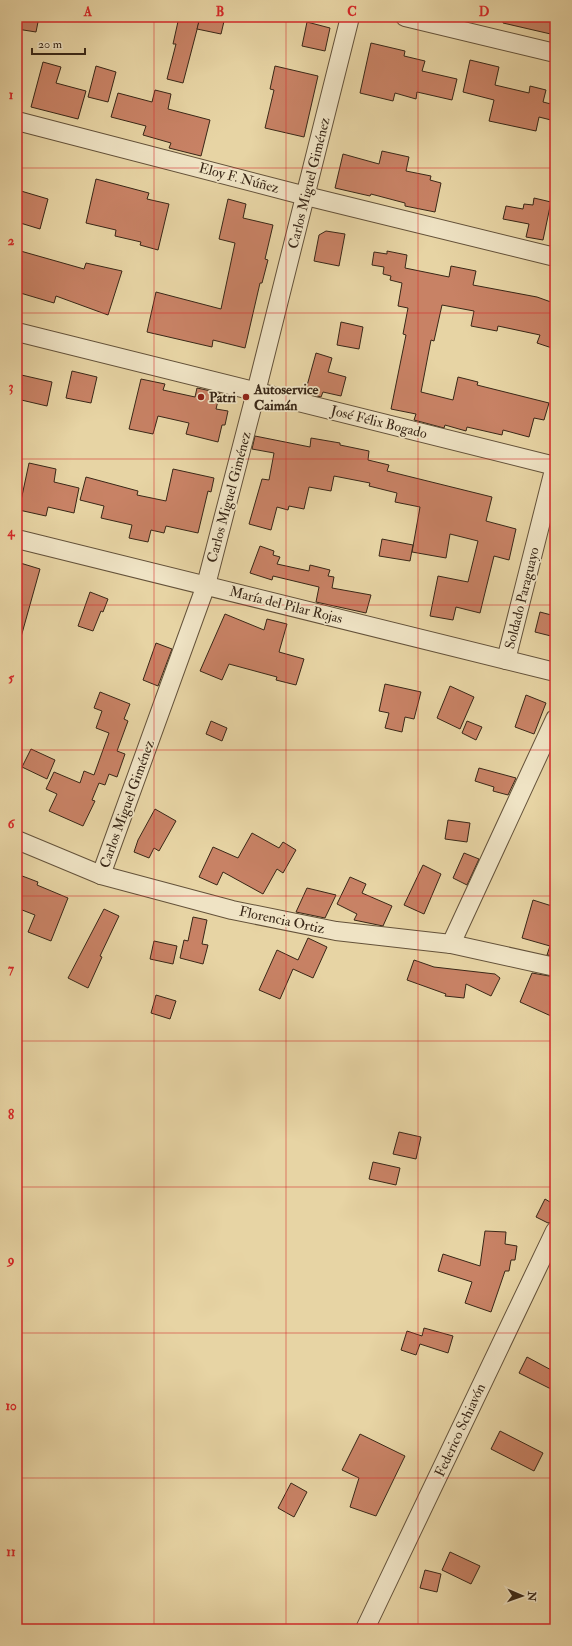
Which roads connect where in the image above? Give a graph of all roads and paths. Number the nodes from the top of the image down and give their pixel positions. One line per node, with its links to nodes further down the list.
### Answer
1 (350, 17): 5 (street, Carlos Miguel Giménez)
2 (405, 17): 3 (street)
3 (555, 53)
4 (17, 121): 5 (street, Eloy F. Núñez)
5 (306, 196): 6 (street, Eloy F. Núñez); 8 (street, Carlos Miguel Giménez)
6 (555, 257)
7 (17, 332): 8 (street, José Félix Bogado)
8 (256, 392): 9 (street, José Félix Bogado); 11 (street, Carlos Miguel Giménez)
9 (555, 466): 12 (street, Soldado Paraguayo)
10 (17, 539): 11 (street, María del Pilar Rojas)
11 (206, 585): 12 (street, María del Pilar Rojas); 16 (street, Carlos Miguel Giménez)
12 (506, 660): 13 (street, María del Pilar Rojas)
13 (555, 672)
14 (555, 719): 17 (street)
15 (17, 840): 16 (street, Florencia Ortiz)
16 (101, 875): 17 (street, Florencia Ortiz)
17 (451, 944): 18 (street, Florencia Ortiz)
18 (555, 967)
19 (555, 1231): 20 (street, Federico Schiavón)
20 (365, 1629)

